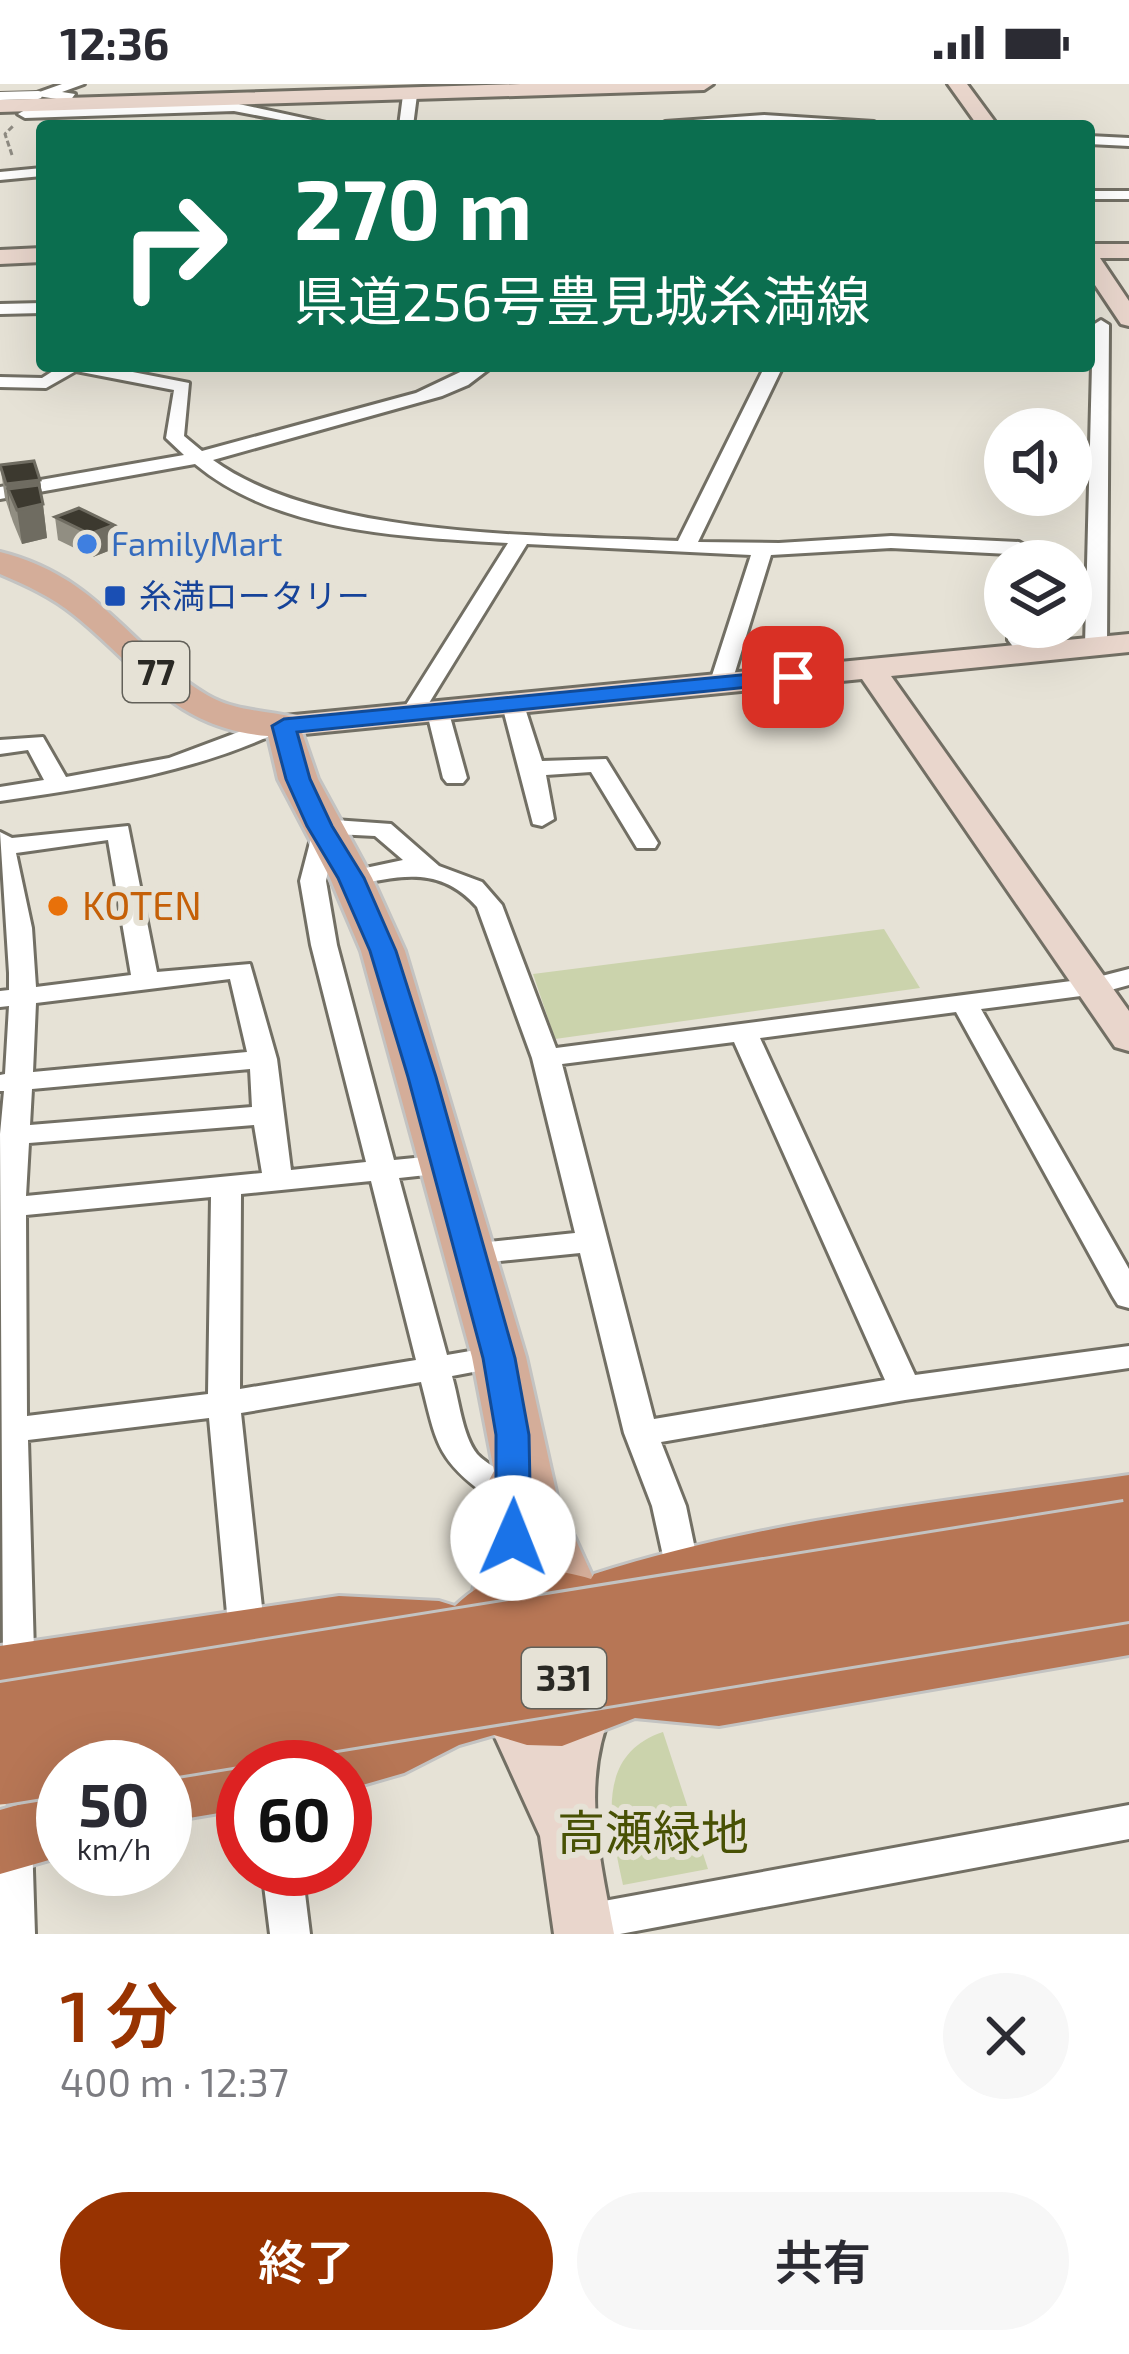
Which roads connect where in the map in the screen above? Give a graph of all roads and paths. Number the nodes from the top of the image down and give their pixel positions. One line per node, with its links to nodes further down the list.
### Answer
1 (76, 84): 6 (street)
2 (704, 84): 4 (street)
3 (957, 84): 15 (street)
4 (655, 85): 5 (street)
5 (399, 91): 9 (street)
6 (38, 95): 7 (lane); 8 (street)
7 (0, 96)
8 (160, 102): 9 (street); 10 (street)
9 (252, 105): 11 (street); 14 (street)
10 (0, 106)
11 (136, 110): 12 (street); 13 (street)
12 (25, 114): 18 (path)
13 (146, 120)
14 (310, 120)
15 (984, 120)
16 (1095, 140): 17 (street)
17 (1129, 142)
18 (9, 176)
19 (1095, 195): 20 (street)
20 (1129, 195)
21 (1129, 251): 22 (street)
22 (1095, 254)
23 (36, 255): 24 (street)
24 (0, 256)
25 (1095, 262): 26 (street)
26 (1119, 289): 29 (street)
27 (36, 308): 28 (street)
28 (0, 309)
29 (1129, 322): 30 (street)
30 (1095, 325): 47 (street)
31 (64, 372): 36 (street)
32 (107, 372): 37 (street)
33 (178, 372): 37 (street)
34 (476, 372): 38 (street)
35 (771, 372): 41 (street)
36 (0, 382)
37 (168, 383): 38 (street)
38 (196, 458): 39 (street); 40 (street)
39 (0, 493)
40 (521, 538): 41 (street); 52 (street)
41 (686, 545): 43 (street)
42 (984, 546): 43 (street)
43 (763, 549): 50 (street)
44 (0, 561): 46 (main road, 77)
45 (0, 574): 46 (main road, 77)
46 (43, 582): 53 (main road, 77)
47 (1112, 644)
48 (984, 647): 49 (street)
49 (870, 668): 50 (street); 65 (street)
50 (721, 685): 51 (street)
51 (513, 706): 52 (street); 55 (street)
52 (424, 714): 53 (street); 56 (street)
53 (278, 726): 57 (street); 60 (main road)
54 (0, 747): 57 (street)
55 (533, 769): 59 (street); 62 (street)
56 (455, 778)
57 (58, 785): 58 (street)
58 (0, 794)
59 (542, 819)
60 (321, 830): 63 (street); 64 (main road); 77 (street)
61 (1, 843): 66 (street); 67 (street)
62 (646, 843)
63 (422, 864): 64 (street); 71 (street)
64 (351, 878): 76 (main road)
65 (1112, 981): 68 (street); 70 (street)
66 (146, 982): 67 (street); 72 (street)
67 (13, 998): 73 (street)
68 (964, 1004): 69 (street); 83 (street)
69 (743, 1032): 71 (street); 87 (street)
70 (1129, 1039)
71 (546, 1058): 81 (street)
72 (263, 1059): 73 (street); 74 (street)
73 (8, 1083): 75 (street)
74 (267, 1115): 75 (street); 78 (street)
75 (14, 1135): 80 (street)
76 (446, 1165): 77 (street); 82 (main road)
77 (383, 1171): 78 (street); 86 (street)
78 (278, 1182): 79 (street)
79 (226, 1187): 80 (street); 88 (street)
80 (6, 1208): 89 (street)
81 (593, 1241): 82 (street); 90 (street)
82 (470, 1254): 85 (main road)
83 (1129, 1297)
84 (1129, 1357): 87 (street)
85 (499, 1358): 86 (street); 91 (main road)
86 (433, 1366): 88 (street); 92 (street)
87 (905, 1388): 90 (street)
88 (224, 1403): 89 (street); 100 (street)
89 (7, 1430): 101 (street)
90 (641, 1433): 95 (street)
91 (512, 1435): 92 (main road); 97 (main road)
92 (515, 1498): 98 (main road)
93 (1129, 1498): 95 (highway)
94 (1129, 1536): 104 (highway, 331, bridge)
95 (682, 1573): 97 (highway)
96 (1129, 1586): 106 (highway, 331, bridge)
97 (574, 1598): 98 (highway); 102 (highway)
98 (491, 1611): 100 (highway); 103 (highway)
99 (1129, 1628): 102 (highway)
100 (220, 1639): 101 (highway)
101 (5, 1660)
102 (594, 1702): 103 (highway); 109 (street)
103 (507, 1712): 105 (highway); 109 (street)
104 (0, 1718)
105 (372, 1754)
106 (23, 1817): 110 (street)
107 (1129, 1822): 109 (street)
108 (285, 1896): 111 (street)
109 (580, 1909)
110 (14, 1934)
111 (290, 1934)

